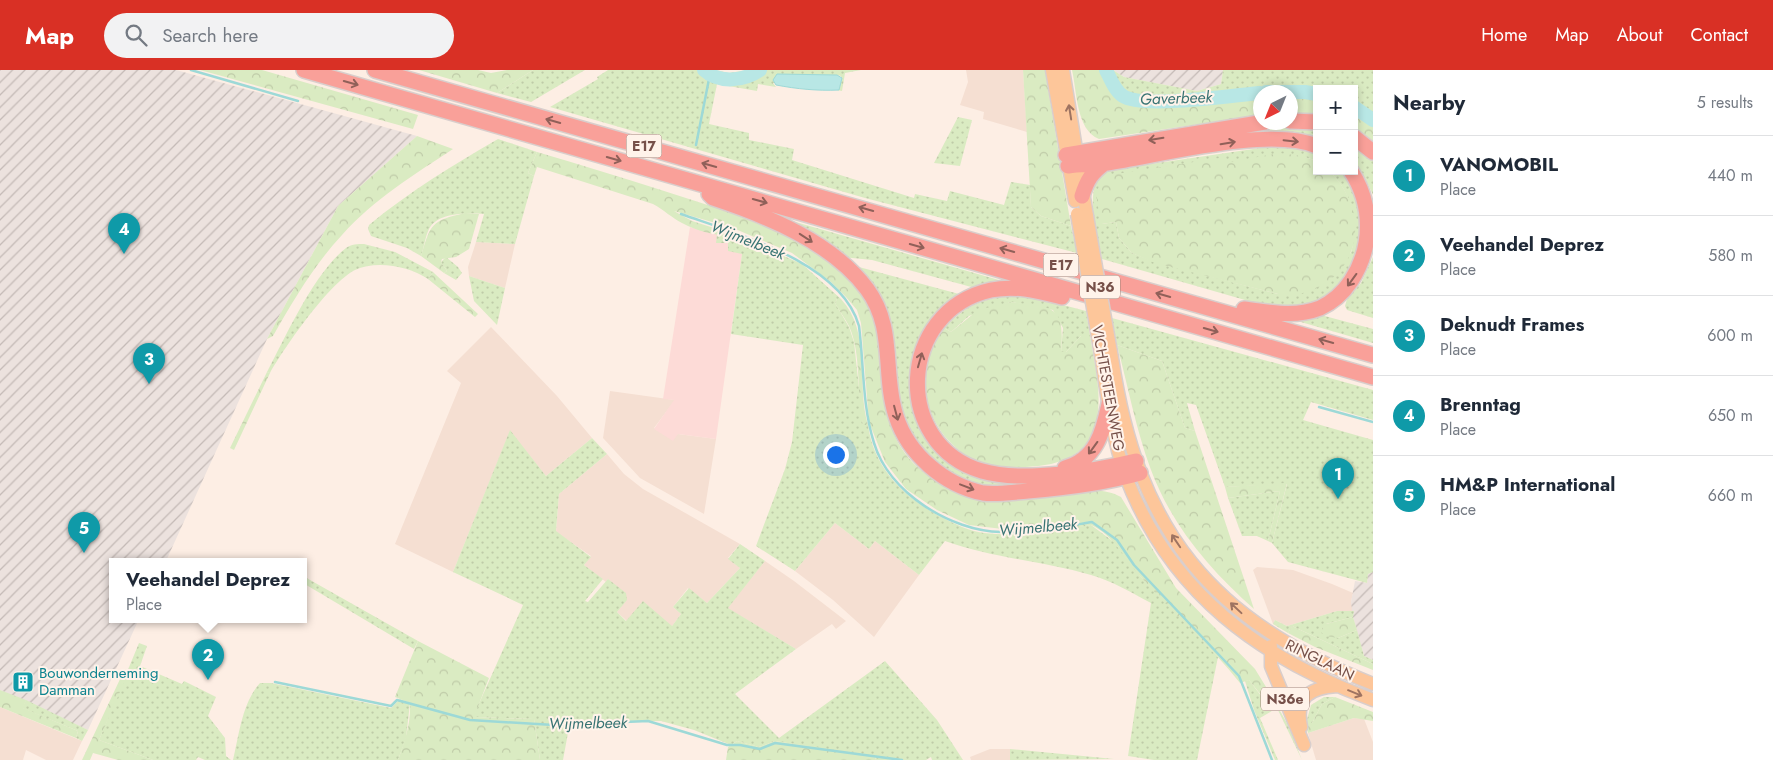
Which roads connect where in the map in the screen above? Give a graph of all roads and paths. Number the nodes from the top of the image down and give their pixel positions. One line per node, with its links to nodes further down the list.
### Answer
1 (304, 70): 14 (highway, E17, one-way to 14)
2 (375, 70): 18 (highway, E17, one-way to 2)
3 (1052, 70): 11 (main road, VICHTESTEENWEG / N36)
4 (1063, 70): 11 (main road, VICHTESTEENWEG / N36, one-way to 4)
5 (1298, 121): 6 (highway)
6 (1313, 122)
7 (1253, 124): 11 (highway, one-way to 11)
8 (1358, 140): 10 (highway)
9 (1313, 145): 12 (highway, one-way to 9)
10 (1373, 152)
11 (1072, 160): 12 (highway); 15 (main road, VICHTESTEENWEG / N36); 16 (main road, VICHTESTEENWEG / N36)
12 (1105, 163): 15 (highway)
13 (1353, 175): 18 (highway, one-way to 18)
14 (697, 183): 17 (highway, E17, one-way to 17); 23 (highway, one-way to 23)
15 (1082, 196): 16 (main road, VICHTESTEENWEG / N36)
16 (1082, 215): 20 (main road, VICHTESTEENWEG / N36, bridge)
17 (1097, 297): 21 (highway, E17, one-way to 21); 24 (highway, one-way to 17)
18 (1210, 308): 19 (highway, E17, one-way to 18)
19 (1373, 355)
20 (1107, 356): 22 (main road, VICHTESTEENWEG / N36); 23 (main road, VICHTESTEENWEG / N36)
21 (1373, 377)
22 (1109, 404): 23 (main road, VICHTESTEENWEG / N36); 24 (highway, one-way to 24)
23 (1131, 469): 24 (highway); 25 (main road, VICHTESTEENWEG / N36, one-way to 23); 26 (main road, VICHTESTEENWEG / N36)
24 (1043, 474)
25 (1269, 633): 26 (main road); 27 (main road, RINGLAAN / N36)
26 (1272, 652): 28 (main road, RINGLAAN / N36); 28 (main road, N36e)
27 (1373, 684)
28 (1337, 686): 29 (main road, RINGLAAN / N36, one-way to 29)
29 (1373, 700)

